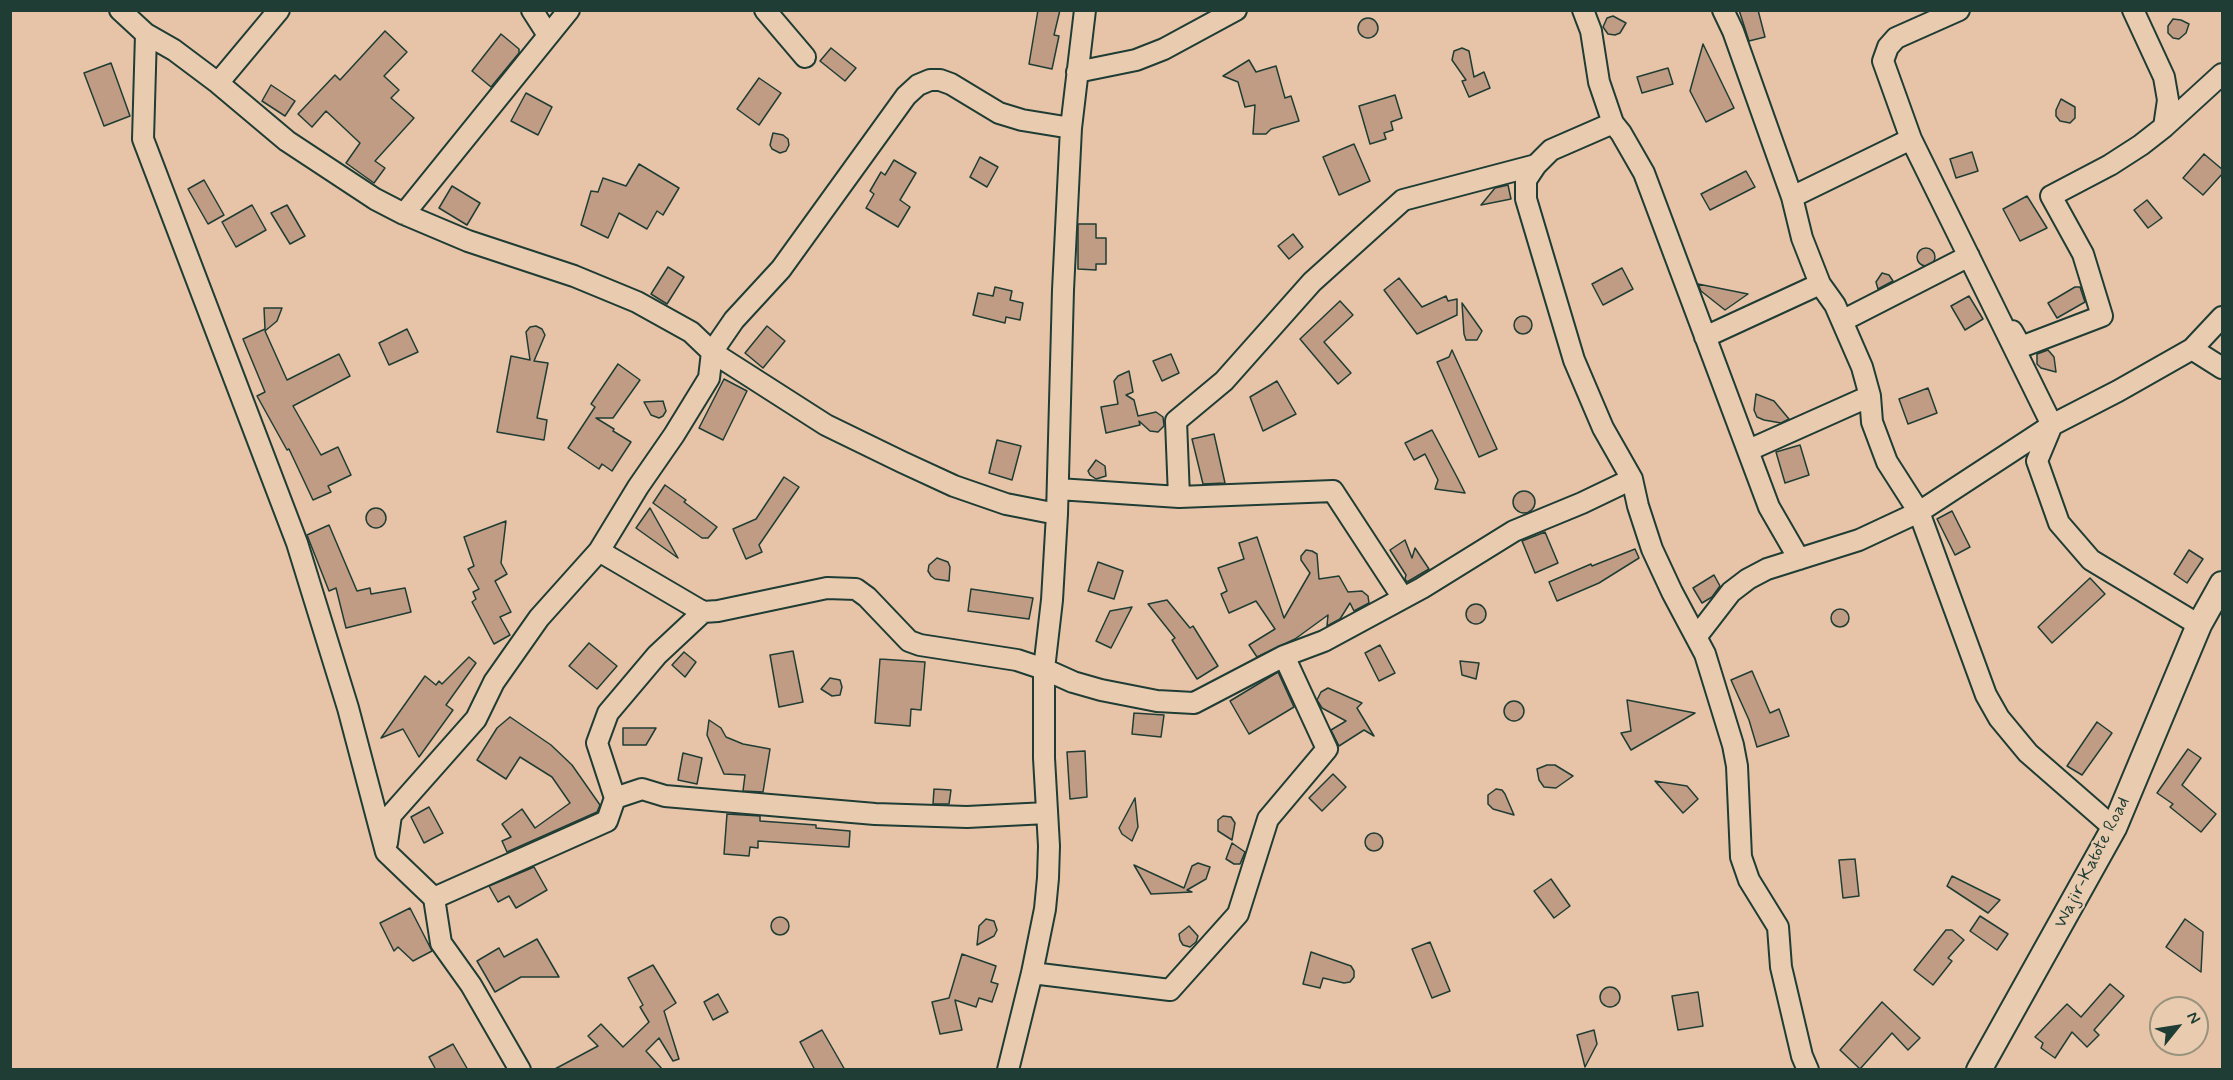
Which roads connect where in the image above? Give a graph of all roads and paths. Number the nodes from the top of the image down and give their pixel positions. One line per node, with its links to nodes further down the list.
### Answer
1 (120, 10): 12 (street)
2 (279, 10): 17 (street)
3 (532, 10): 13 (street)
4 (569, 10): 13 (street)
5 (765, 10): 14 (street)
6 (1085, 10): 15 (street)
7 (1236, 10): 15 (street)
8 (1583, 10): 18 (street)
9 (1724, 10): 23 (street)
10 (1959, 10): 21 (street)
11 (2133, 10): 19 (street)
12 (146, 34): 17 (street); 53 (street)
13 (548, 35): 24 (street)
14 (805, 57)
15 (1077, 72): 20 (street)
16 (2223, 74): 19 (street)
17 (218, 83): 24 (street)
18 (1613, 123): 22 (street); 29 (street)
19 (2164, 127): 25 (street)
20 (1071, 128): 31 (street); 37 (street)
21 (1911, 139): 23 (street); 25 (street)
22 (1536, 165): 36 (street); 38 (street)
23 (1792, 197): 26 (street)
24 (404, 214): 31 (street)
25 (1969, 256): 28 (street); 34 (street)
26 (1820, 284): 28 (street); 29 (street)
27 (2223, 317): 30 (street)
28 (1842, 321): 33 (street)
29 (1704, 337): 35 (street)
30 (2192, 349): 32 (street); 34 (street)
31 (712, 352): 40 (street); 41 (street)
32 (2223, 368)
33 (1870, 396): 35 (street); 39 (street)
34 (2052, 425): 39 (street); 46 (street)
35 (1749, 450): 42 (street)
36 (1632, 479): 44 (street); 47 (street)
37 (1058, 489): 38 (street); 40 (street)
38 (1179, 497): 44 (street)
39 (1919, 512): 42 (street); 52 (street)
40 (1057, 514): 49 (street)
41 (599, 551): 45 (street); 53 (street)
42 (1799, 559): 47 (street)
43 (2223, 584): 46 (street, Wajir-Katote Road)
44 (1403, 598): 48 (street)
45 (703, 612): 49 (street); 50 (street)
46 (2199, 625): 52 (street, Wajir-Katote Road)
47 (1697, 636): 58 (street)
48 (1284, 656): 49 (street); 55 (street)
49 (1044, 669): 51 (street)
50 (615, 798): 51 (street); 54 (street)
51 (1047, 813): 55 (street)
52 (2114, 828): 59 (street, Wajir-Katote Road)
53 (386, 852): 54 (street)
54 (434, 898): 56 (street)
55 (1032, 973): 57 (street)
56 (520, 1070)
57 (1008, 1070)
58 (1808, 1070)
59 (1979, 1070)

